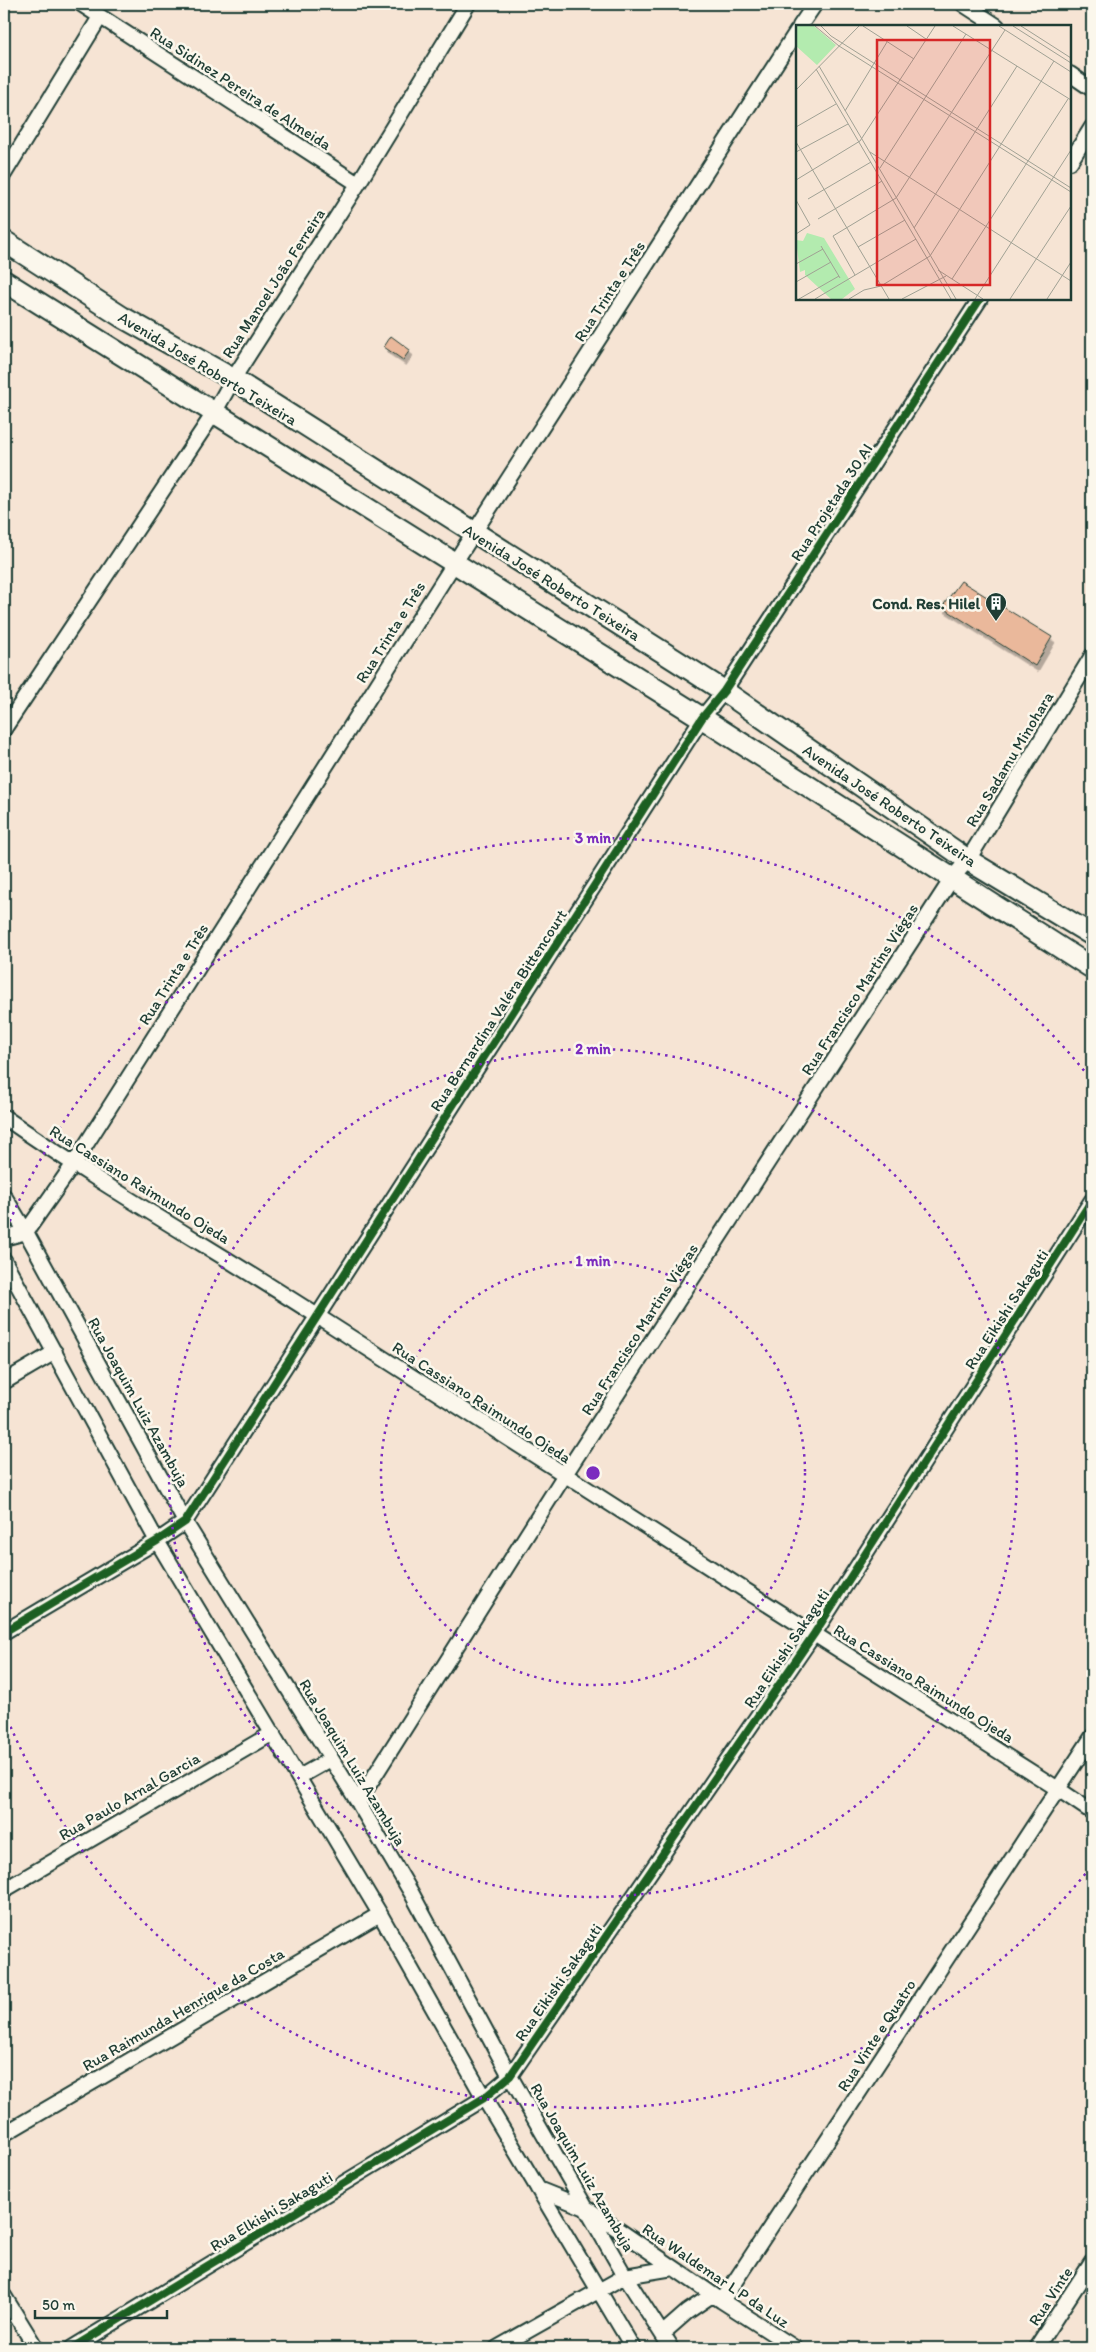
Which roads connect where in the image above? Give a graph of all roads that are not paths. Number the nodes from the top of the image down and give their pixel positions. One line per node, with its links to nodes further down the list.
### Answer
1 (81, 4): 5 (street, Rua Sidinez Pereira de Almeida)
2 (468, 4): 14 (street, Rua Manoel João Ferreira)
3 (815, 4): 6 (street)
4 (962, 4): 7 (street)
5 (100, 17): 13 (street); 14 (street, Rua Sidinez Pereira de Almeida)
6 (801, 25)
7 (995, 25)
8 (796, 33): 20 (street, Rua Trinta e Três)
9 (1071, 75): 10 (street)
10 (1092, 89)
11 (1092, 127): 12 (street)
12 (1071, 160)
13 (4, 174)
14 (358, 184): 18 (street, Rua Manoel João Ferreira)
15 (4, 241): 18 (street, Avenida José Roberto Teixeira)
16 (4, 281): 19 (street, Avenida José Roberto Teixeira)
17 (979, 300): 23 (street, Rua Projetada 30 AI)
18 (233, 379): 19 (street, Rua Manoel João Ferreira); 20 (street, Avenida José Roberto Teixeira)
19 (214, 413): 21 (street, Avenida José Roberto Teixeira); 25 (street, Rua Manoel João Ferreira)
20 (473, 533): 21 (street, Rua Trinta e Três); 23 (street, Avenida José Roberto Teixeira)
21 (455, 562): 24 (street, Avenida José Roberto Teixeira); 31 (street, Rua Trinta e Três)
22 (1092, 656): 26 (street, Rua Sadamu Minohara)
23 (724, 691): 24 (street, Rua Projetada 30 AI); 26 (street, Avenida José Roberto Teixeira)
24 (702, 718): 27 (street, Avenida José Roberto Teixeira); 37 (street, Rua Bernardina Valéra Bittencourt)
25 (4, 729)
26 (968, 860): 27 (street, Rua Sadamu Minohara); 28 (street, Avenida José Roberto Teixeira)
27 (952, 877): 29 (street, Avenida José Roberto Teixeira); 40 (street, Rua Francisco Martins Viégas)
28 (1092, 935)
29 (1092, 968)
30 (4, 1117): 31 (street, Rua Cassiano Raimundo Ojeda)
31 (73, 1165): 34 (street, Rua Trinta e Três); 37 (street, Rua Cassiano Raimundo Ojeda)
32 (4, 1196): 34 (street, Rua Joaquim Luiz Azambuja)
33 (1092, 1200): 44 (street, Rua Eikishi Sakaguti)
34 (26, 1232): 35 (street); 41 (street, Rua Joaquim Luiz Azambuja)
35 (4, 1238)
36 (4, 1260): 38 (street)
37 (318, 1316): 40 (street, Rua Cassiano Raimundo Ojeda); 41 (street, Rua Bernardina Valéra Bittencourt)
38 (56, 1352): 39 (street); 42 (street)
39 (4, 1382)
40 (564, 1476): 44 (street, Rua Cassiano Raimundo Ojeda); 50 (street, Rua Francisco Martins Viégas)
41 (185, 1522): 42 (street); 47 (street, Rua Joaquim Luiz Azambuja)
42 (157, 1541): 43 (street); 45 (street)
43 (4, 1632)
44 (814, 1634): 49 (street, Rua Cassiano Raimundo Ojeda); 54 (street, Rua Eikishi Sakaguti)
45 (272, 1733): 48 (street); 52 (street, Rua Paulo Arnal Garcia)
46 (1092, 1736): 49 (street, Rua Vinte e Quatro)
47 (332, 1759): 48 (street); 50 (street, Rua Joaquim Luiz Azambuja)
48 (299, 1777): 53 (street)
49 (1058, 1789): 51 (street, Rua Cassiano Raimundo Ojeda); 64 (street, Rua Vinte e Quatro)
50 (358, 1802): 54 (street, Rua Joaquim Luiz Azambuja)
51 (1092, 1812)
52 (4, 1890)
53 (380, 1914): 55 (street); 56 (street, Rua Raimunda Henrique da Costa)
54 (510, 2076): 55 (street, Rua Eikishi Sakaguti); 58 (street, Rua Joaquim Luiz Azambuja)
55 (484, 2098): 57 (street); 67 (street, Rua Elkishi Sakaguti)
56 (4, 2134)
57 (538, 2189): 58 (street, Rua Waldemar L P da Luz); 62 (street)
58 (588, 2209): 60 (street, Rua Waldemar L P da Luz); 61 (street, Rua Joaquim Luiz Azambuja)
59 (1092, 2262): 72 (street, Rua Vinte)
60 (673, 2268): 61 (street); 64 (street, Rua Waldemar L P da Luz)
61 (626, 2276): 62 (street); 65 (street, Rua Joaquim Luiz Azambuja)
62 (598, 2290): 68 (street); 69 (street)
63 (4, 2296): 66 (street)
64 (717, 2298): 65 (street); 71 (street, Rua Waldemar L P da Luz)
65 (662, 2334): 70 (street, Rua Joaquim Luiz Azambuja)
66 (36, 2348)
67 (72, 2348)
68 (497, 2348)
69 (633, 2348)
70 (671, 2348)
71 (795, 2348)
72 (1036, 2348)

